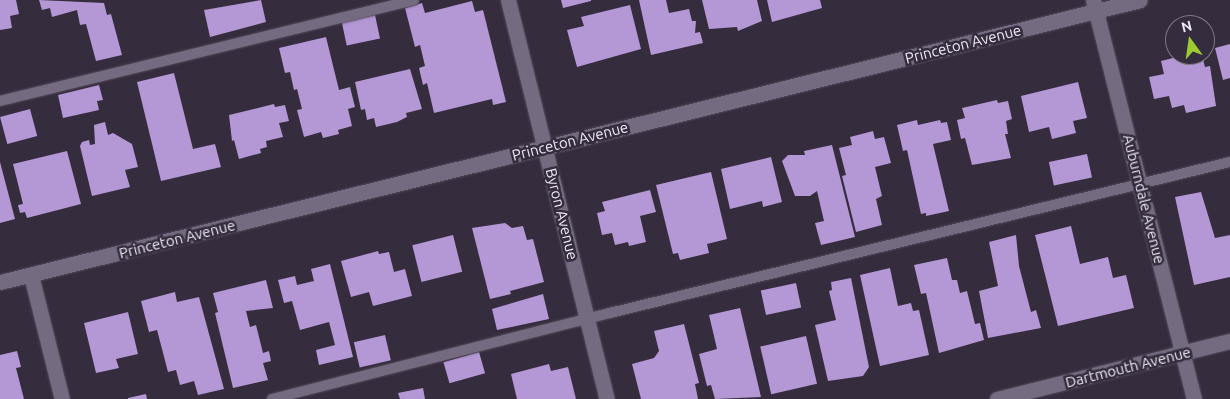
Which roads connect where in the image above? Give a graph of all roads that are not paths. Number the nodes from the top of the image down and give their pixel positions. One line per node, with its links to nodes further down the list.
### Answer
1 (414, 0): 5 (lane)
2 (508, 0): 6 (street, Byron Avenue)
3 (1140, 0): 4 (street, Princeton Avenue)
4 (1094, 5): 6 (street, Princeton Avenue); 8 (street, Auburndale Avenue)
5 (0, 101)
6 (545, 148): 9 (street, Princeton Avenue); 11 (street, Byron Avenue)
7 (1230, 162): 8 (lane)
8 (1140, 185): 11 (lane); 13 (street, Auburndale Avenue)
9 (31, 275): 10 (street, Princeton Avenue); 14 (street)
10 (0, 282)
11 (587, 319): 15 (lane); 16 (street, Byron Avenue)
12 (1230, 341): 13 (street, Dartmouth Avenue)
13 (1183, 353): 17 (street, Dartmouth Avenue); 18 (street, Auburndale Avenue)
14 (62, 399)
15 (272, 399)
16 (607, 399)
17 (997, 399)
18 (1194, 399)

